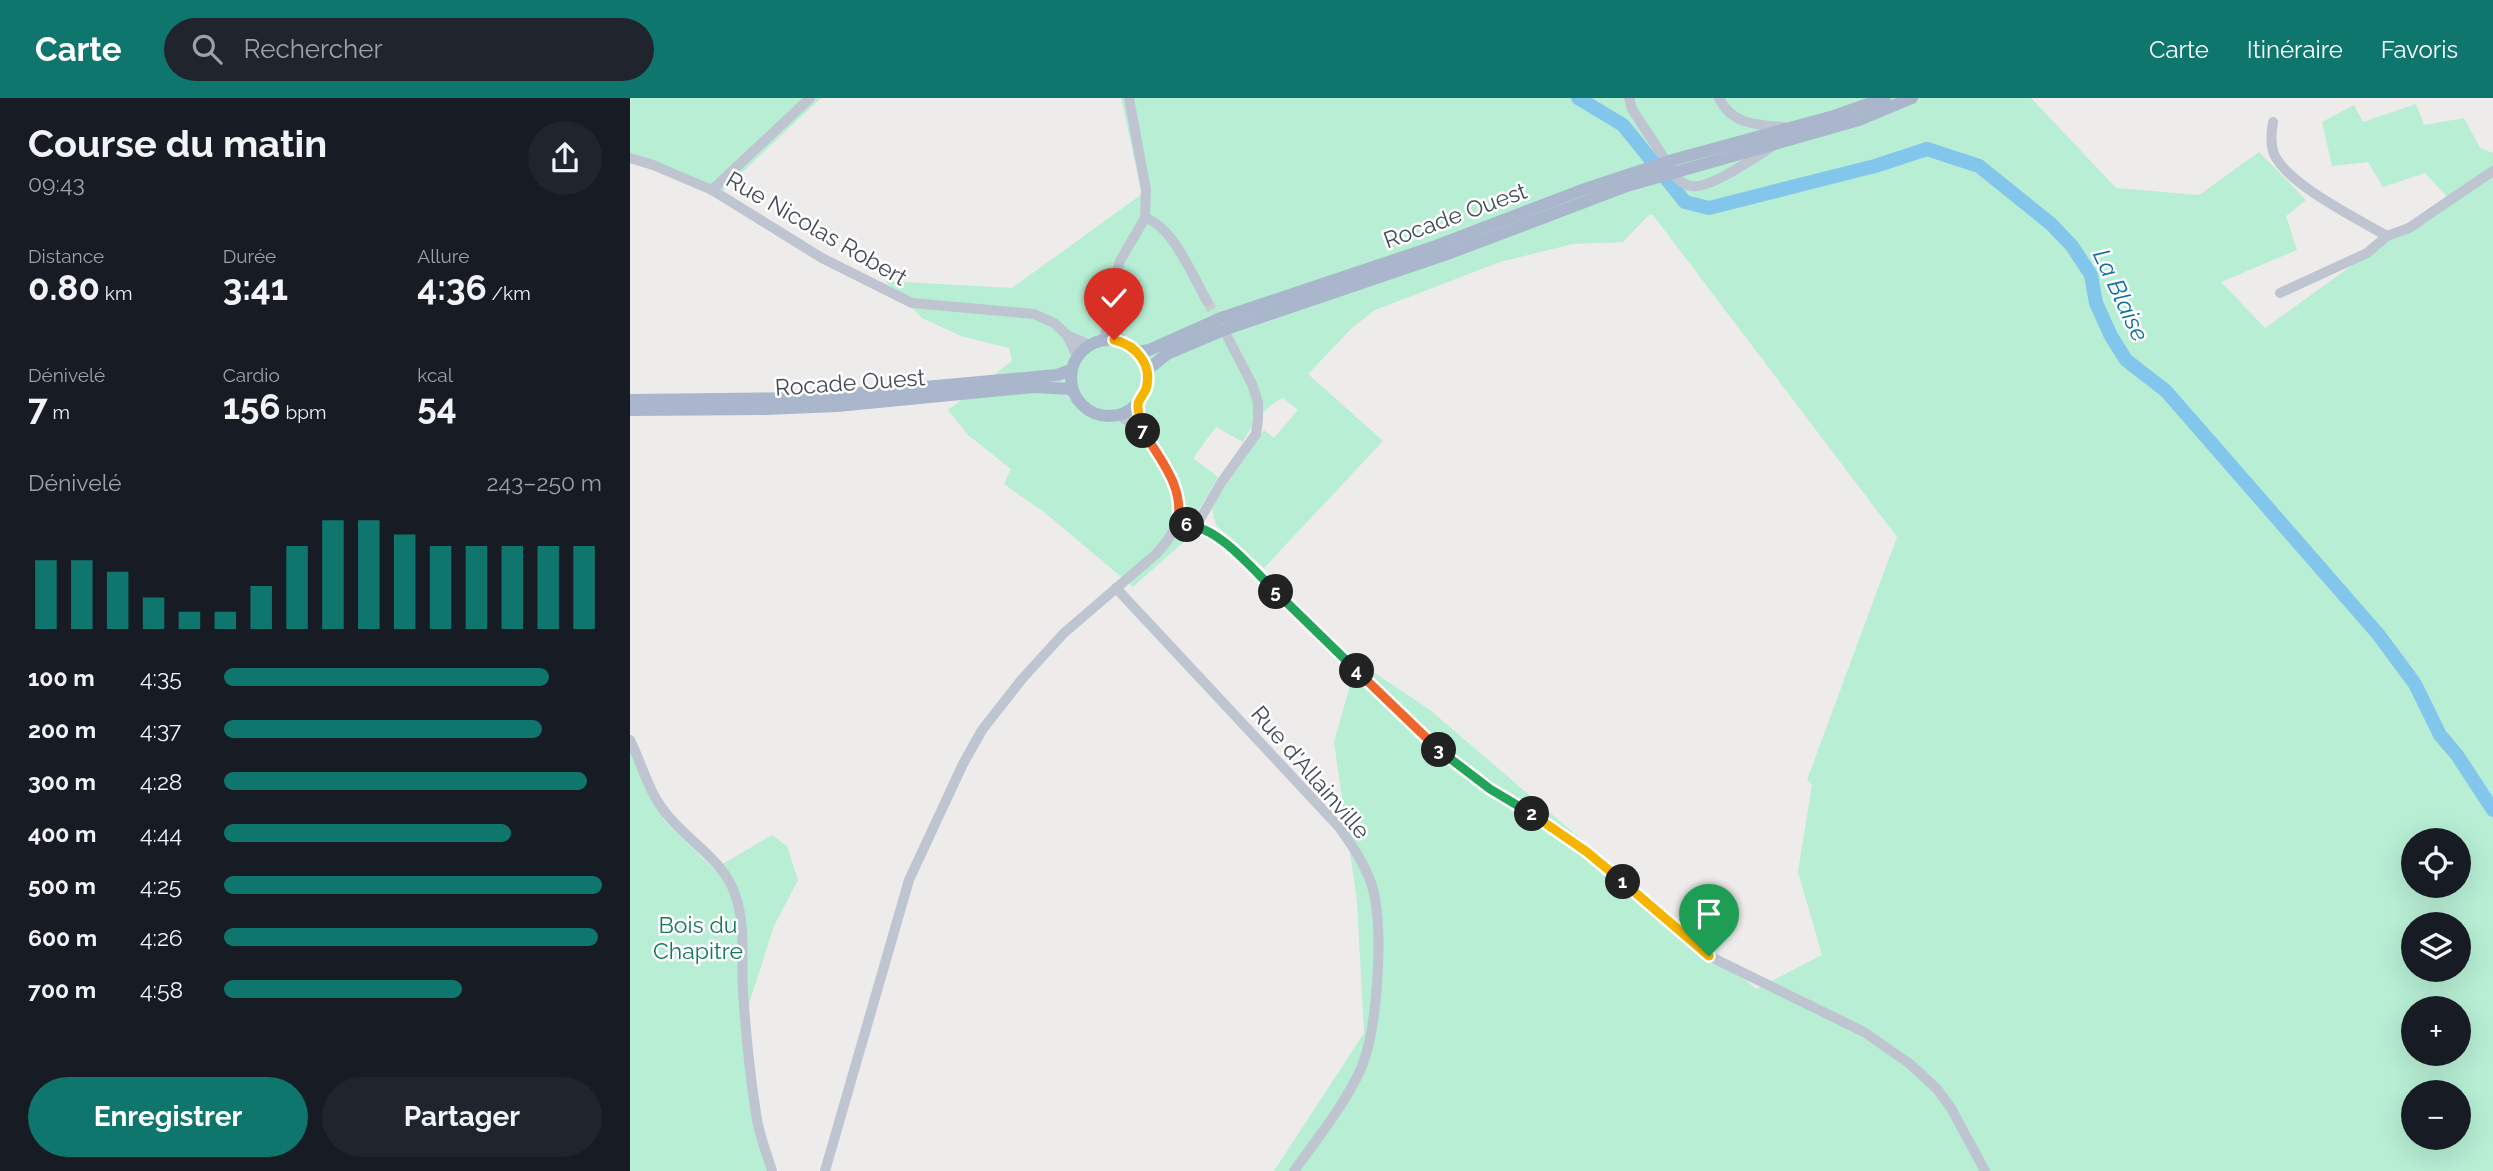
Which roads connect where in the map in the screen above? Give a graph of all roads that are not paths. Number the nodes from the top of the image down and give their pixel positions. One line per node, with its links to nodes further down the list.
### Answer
1 (810, 98): 14 (street)
2 (1129, 98): 15 (street)
3 (1629, 98): 9 (street)
4 (1719, 98): 8 (street)
5 (1885, 98): 8 (main road, Rocade Ouest)
6 (1912, 98): 9 (main road, Rocade Ouest)
7 (2273, 122): 16 (street)
8 (1791, 128): 11 (main road, Rocade Ouest)
9 (1779, 143): 11 (main road, Rocade Ouest)
10 (630, 158): 14 (street, Rue Nicolas Robert)
11 (1680, 164): 13 (main road, Rocade Ouest)
12 (2493, 171): 16 (street)
13 (1643, 175): 24 (main road, Rocade Ouest); 27 (main road, Rocade Ouest)
14 (712, 190): 20 (street, Rue Nicolas Robert)
15 (1145, 218): 18 (street); 19 (street)
16 (2387, 236): 17 (street)
17 (2280, 293)
18 (1207, 301)
19 (1112, 321): 22 (street); 23 (street)
20 (1067, 335): 23 (street, Rue Nicolas Robert); 25 (street)
21 (1228, 338): 35 (street)
22 (1121, 341): 23 (main road); 24 (main road)
23 (1096, 342): 25 (main road)
24 (1137, 352): 27 (main road)
25 (1077, 356): 26 (main road)
26 (1071, 370): 28 (main road); 29 (main road, Rocade Ouest)
27 (1147, 370): 30 (main road)
28 (1072, 389): 31 (main road, Rocade Ouest); 32 (main road)
29 (630, 400)
30 (1138, 404): 32 (main road); 33 (street)
31 (630, 410)
32 (1119, 415): 33 (street)
33 (1143, 431): 34 (street)
34 (1177, 524): 35 (street); 36 (street)
35 (1196, 526): 41 (street)
36 (1116, 588): 39 (street); 40 (street, Rue d'Allainville)
37 (630, 740): 38 (street)
38 (772, 1171)
39 (825, 1171)
40 (1294, 1171)
41 (1985, 1171)

